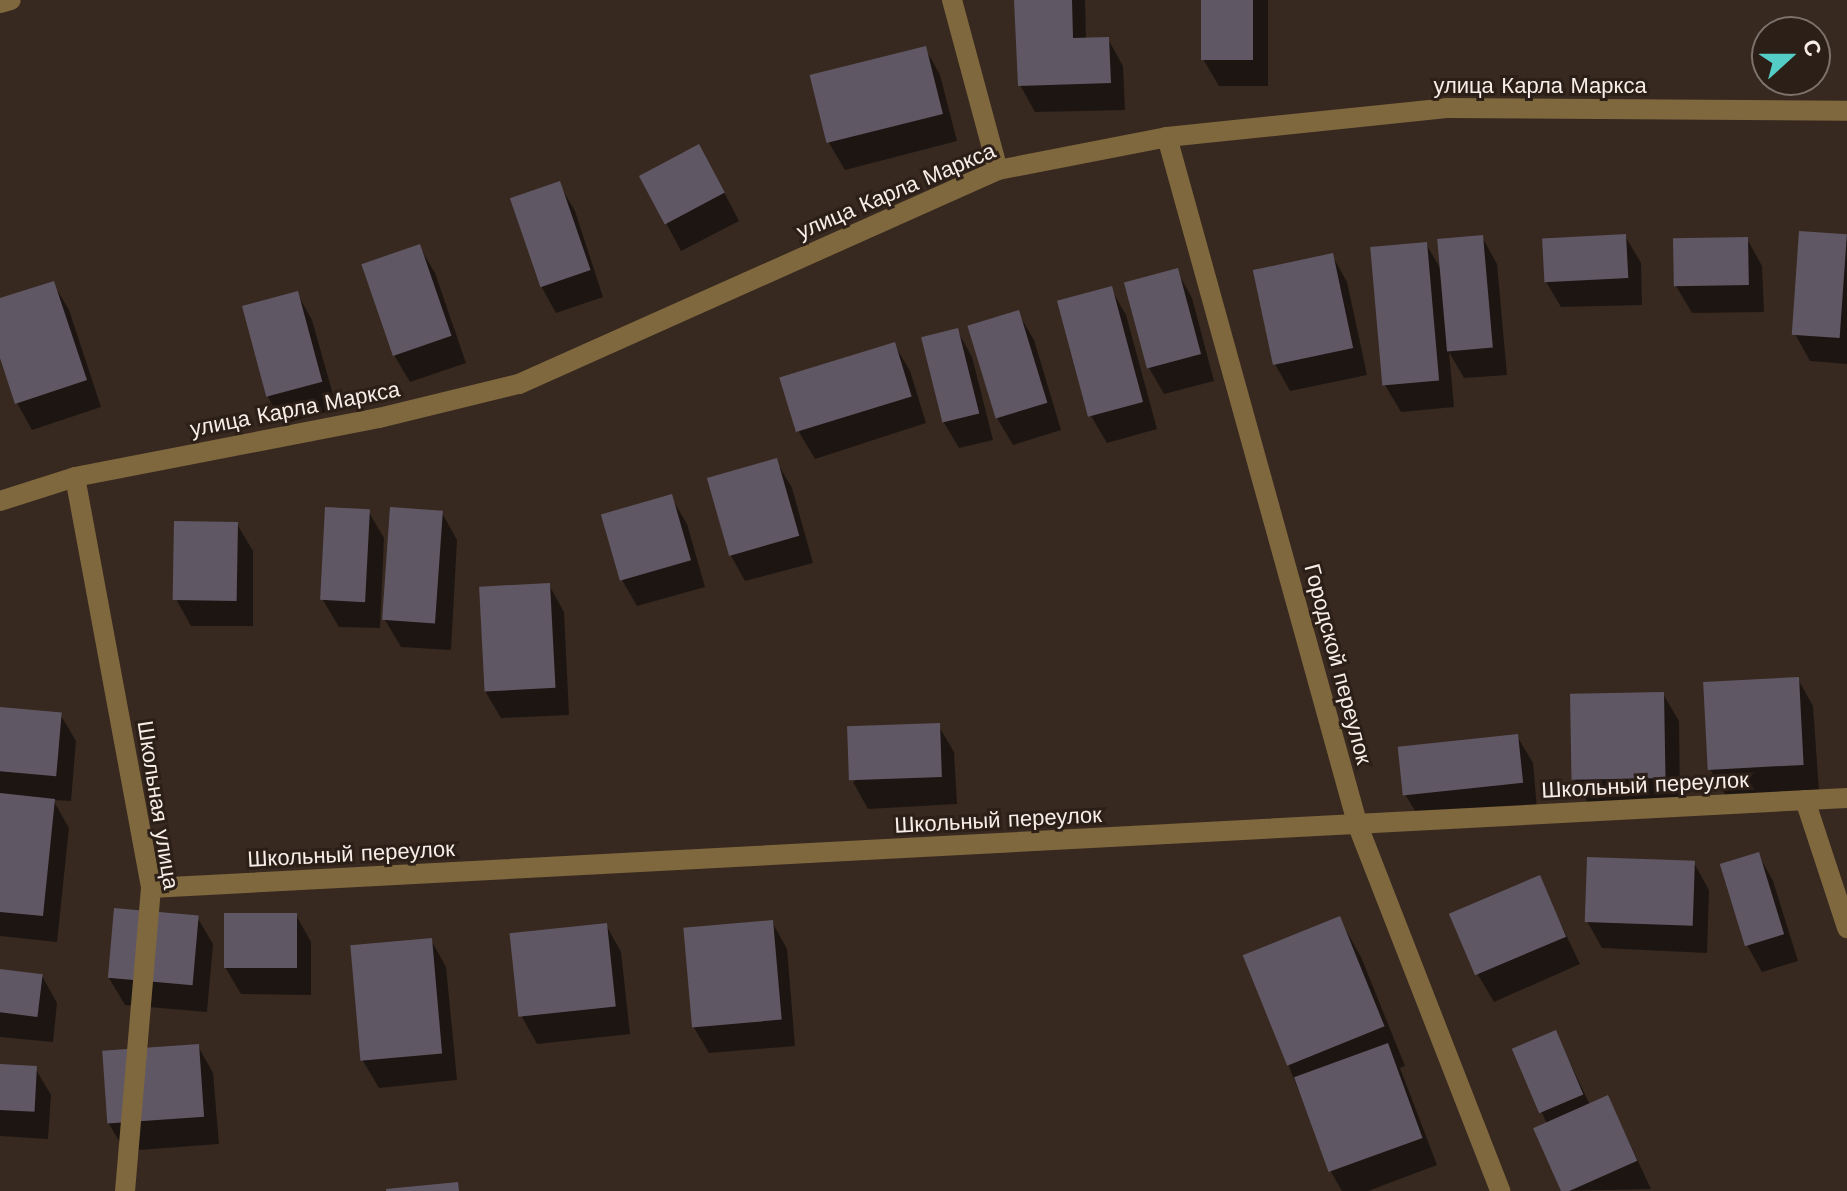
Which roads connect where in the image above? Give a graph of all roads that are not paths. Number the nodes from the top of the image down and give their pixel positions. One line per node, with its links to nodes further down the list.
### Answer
1 (11, 0): 3 (street)
2 (952, 0): 6 (street)
3 (0, 3)
4 (1847, 111): 5 (street, улица Карла Маркса)
5 (1167, 137): 6 (street, улица Карла Маркса); 11 (street, Городской переулок)
6 (998, 170): 7 (street, улица Карла Маркса)
7 (75, 477): 8 (street, улица Карла Маркса); 12 (street, Школьная улица)
8 (0, 501)
9 (1847, 798): 10 (street, Школьный переулок)
10 (1805, 800): 11 (street, Школьный переулок); 13 (street)
11 (1358, 826): 12 (street, Школьный переулок); 15 (street, Городской переулок)
12 (151, 888): 14 (street, Школьная улица)
13 (1847, 928)
14 (125, 1191)
15 (1500, 1191)

